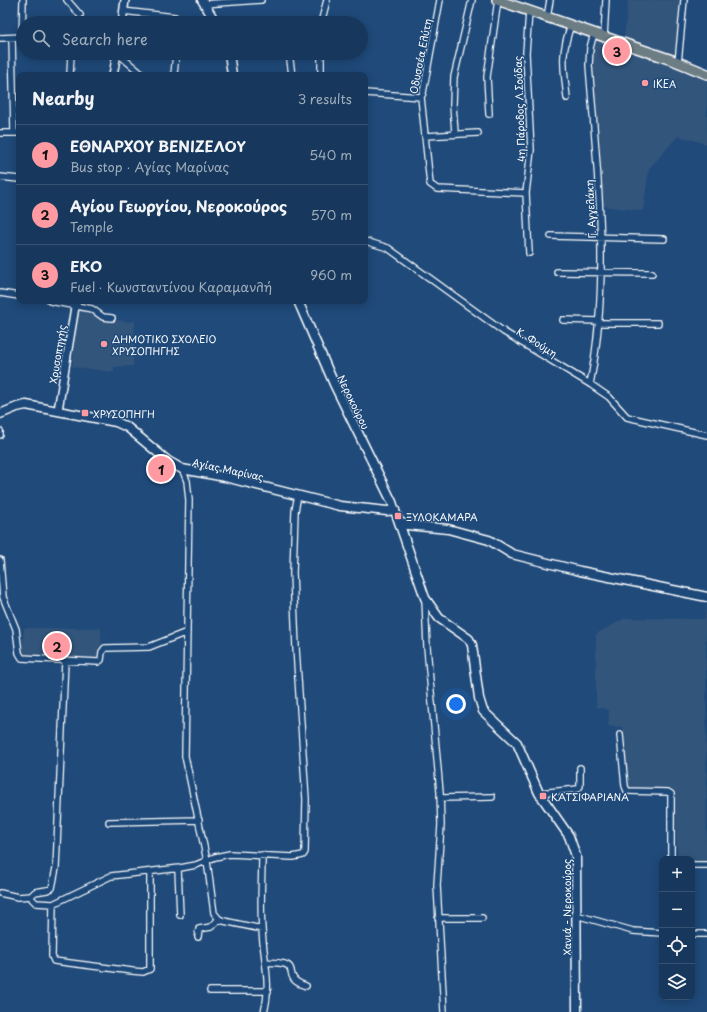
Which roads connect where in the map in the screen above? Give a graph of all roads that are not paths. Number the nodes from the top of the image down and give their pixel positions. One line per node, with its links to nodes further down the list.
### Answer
1 (23, 0): 16 (street)
2 (67, 0): 15 (street)
3 (125, 0): 13 (street)
4 (261, 0): 12 (street)
5 (326, 0): 20 (street)
6 (440, 0): 45 (street, Οδυσσέα Ελύτη)
7 (472, 0): 49 (street)
8 (497, 0): 14 (main road); 47 (street)
9 (550, 0): 21 (street)
10 (606, 0): 24 (street)
11 (684, 0): 35 (street)
12 (203, 2): 19 (main road)
13 (123, 11): 17 (street); 18 (street)
14 (529, 12): 21 (main road); 55 (street, 4η Πάροδος Λ.Σούδας)
15 (80, 15)
16 (23, 16)
17 (123, 16)
18 (166, 16)
19 (212, 16)
20 (323, 16)
21 (547, 18): 22 (main road)
22 (571, 25): 23 (main road); 46 (street)
23 (594, 33): 24 (main road); 57 (street, Γ. Αγγελάκη)
24 (604, 37): 35 (main road)
25 (0, 38): 26 (street)
26 (12, 38): 27 (street); 48 (street)
27 (16, 38)
28 (71, 60): 36 (street)
29 (116, 60): 37 (street)
30 (125, 60): 38 (street)
31 (175, 60): 39 (street)
32 (231, 60): 40 (main road)
33 (289, 60): 41 (street)
34 (321, 60): 42 (street)
35 (678, 62): 43 (main road)
36 (70, 72)
37 (114, 72)
38 (139, 72)
39 (174, 72)
40 (232, 72)
41 (291, 72)
42 (321, 72)
43 (707, 74)
44 (368, 93): 45 (street)
45 (421, 97): 52 (street, Οδυσσέα Ελύτη)
46 (567, 98)
47 (489, 114)
48 (16, 133): 50 (street)
49 (455, 133): 51 (street); 52 (street)
50 (0, 134)
51 (478, 134)
52 (425, 136): 55 (street, Οδυσσέα Ελύτη)
53 (0, 177): 54 (street)
54 (16, 179)
55 (526, 193): 60 (street, 4η Πάροδος Λ.Σούδας)
56 (551, 236): 57 (street)
57 (600, 238): 58 (street); 62 (street, Γ. Αγγελάκη)
58 (664, 239)
59 (368, 242): 72 (street, Κ. Φούμη)
60 (529, 253)
61 (557, 272): 62 (street)
62 (600, 272): 63 (street); 70 (street, Γ. Αγγελάκη)
63 (652, 273)
64 (0, 293): 65 (street)
65 (16, 296)
66 (75, 304): 68 (street); 73 (street, Χρυσοπηγής)
67 (299, 304): 80 (main road, Νεροκούρου)
68 (112, 318)
69 (563, 320): 70 (street)
70 (599, 322): 71 (street); 72 (street, Γ. Αγγελάκη)
71 (658, 323)
72 (590, 384): 77 (street, Κ. Φούμη)
73 (58, 410): 74 (main road, Αγίας Μαρίνας); 78 (main road, Αγίας Μαρίνας)
74 (0, 414)
75 (0, 431): 76 (street)
76 (0, 435)
77 (707, 435)
78 (182, 469): 79 (main road, Αγίας Μαρίνας); 85 (street)
79 (298, 495): 80 (main road, Αγίας Μαρίνας); 94 (street)
80 (395, 510): 81 (main road, Νεροκούρου)
81 (400, 522): 83 (main road); 84 (main road, Χανιά - Νεροκούρος)
82 (0, 560): 86 (street)
83 (706, 597)
84 (425, 598): 89 (main road, Χανιά - Νεροκούρος); 91 (street)
85 (187, 632): 86 (street); 92 (street)
86 (65, 661): 102 (street)
87 (620, 735): 95 (street)
88 (580, 768): 89 (street)
89 (539, 793): 105 (main road, Χανιά - Νεροκούρος)
90 (492, 797): 91 (street)
91 (440, 798): 106 (street)
92 (198, 820): 93 (street); 96 (street)
93 (109, 822)
94 (262, 855): 96 (street); 109 (street)
95 (671, 856)
96 (207, 861): 99 (street); 108 (street)
97 (695, 865): 98 (street)
98 (707, 865)
99 (178, 869): 100 (street); 104 (street)
100 (150, 873): 103 (street); 103 (street)
101 (0, 893): 102 (street)
102 (31, 896): 103 (street)
103 (53, 904)
104 (180, 915)
105 (576, 915): 110 (street); 120 (main road, Χανιά - Νεροκούρος)
106 (438, 918): 107 (street); 119 (street)
107 (482, 918)
108 (219, 919): 109 (street); 113 (street)
109 (262, 929): 114 (street)
110 (659, 933)
111 (695, 934): 112 (street)
112 (707, 934)
113 (198, 937)
114 (265, 962): 115 (street); 117 (street)
115 (306, 986)
116 (210, 991): 117 (street)
117 (268, 991): 118 (street)
118 (264, 1012)
119 (444, 1012)
120 (577, 1012)

